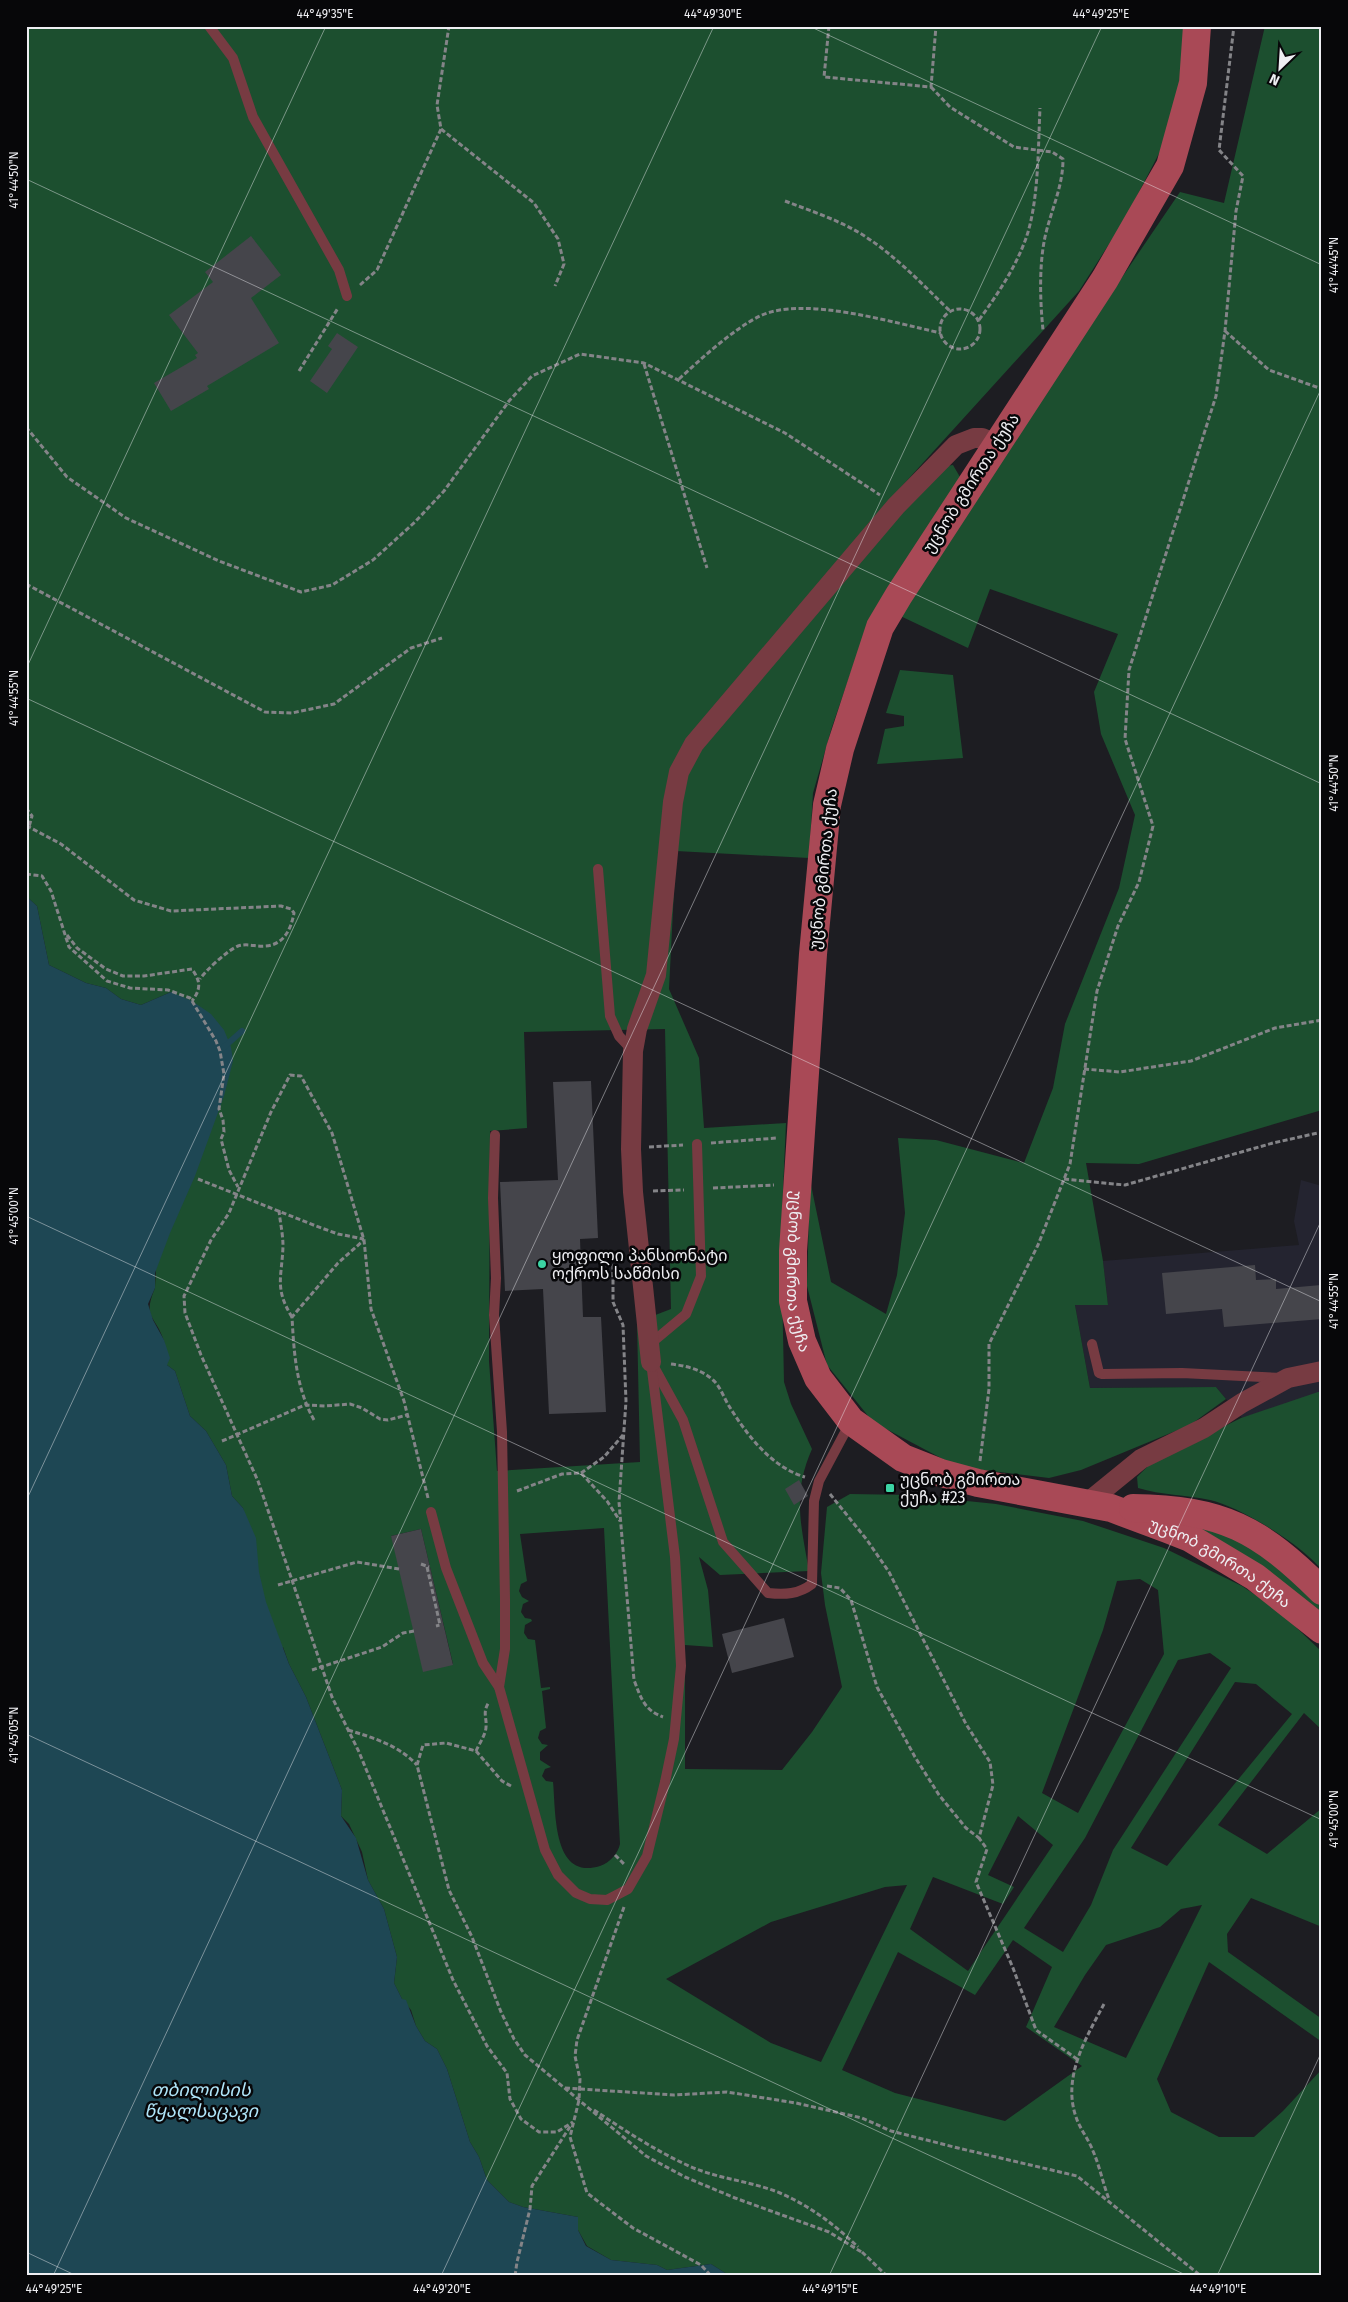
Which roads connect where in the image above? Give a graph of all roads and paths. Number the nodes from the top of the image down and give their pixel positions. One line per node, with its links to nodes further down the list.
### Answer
1 (209, 26): 13 (lane)
2 (449, 26): 9 (path)
3 (829, 26): 7 (path)
4 (936, 26): 7 (path)
5 (1197, 26): 18 (main road, უცნობ გმირთა ქუჩა)
6 (1234, 26): 16 (path)
7 (931, 87): 10 (path)
8 (1040, 108): 10 (path)
9 (441, 129): 12 (path); 13 (path)
10 (1038, 149): 15 (path); 18 (path)
11 (785, 201): 14 (path)
12 (555, 286)
13 (347, 296): 20 (path)
14 (950, 311): 15 (path); 17 (path)
15 (979, 320): 17 (path)
16 (1225, 331): 22 (path); 38 (path)
17 (941, 333): 21 (path)
18 (1051, 362): 24 (main road, უცნობ გმირთა ქუჩა)
19 (644, 363): 21 (path); 23 (path); 26 (path)
20 (299, 371)
21 (678, 379): 25 (path)
22 (1322, 389)
23 (26, 427)
24 (996, 444): 25 (street); 62 (main road, უცნობ გმირთა ქუჩა)
25 (896, 506): 37 (street)
26 (707, 568)
27 (26, 584): 28 (path)
28 (442, 638)
29 (26, 808): 30 (path)
30 (28, 827): 34 (path)
31 (598, 869): 37 (lane)
32 (26, 874): 33 (path)
33 (65, 933): 34 (path); 35 (path)
34 (200, 980): 35 (path)
35 (192, 1001): 47 (path)
36 (1322, 1020): 38 (path)
37 (634, 1051): 56 (street)
38 (1084, 1070): 45 (path)
39 (1322, 1132): 45 (path)
40 (495, 1135): 69 (lane)
41 (772, 1139): 42 (path)
42 (697, 1144): 43 (path); 48 (lane)
43 (664, 1146)
44 (198, 1179): 50 (path)
45 (1064, 1179): 68 (path)
46 (772, 1185): 48 (path)
47 (238, 1187): 50 (path); 52 (path)
48 (700, 1188): 49 (path); 56 (lane)
49 (664, 1191)
50 (235, 1196): 51 (path); 64 (path)
51 (278, 1210): 52 (path); 54 (path)
52 (364, 1240): 54 (path); 60 (path)
53 (613, 1257): 63 (path)
54 (292, 1318): 59 (path)
55 (1092, 1344): 58 (lane)
56 (650, 1354): 67 (path); 76 (lane); 85 (lane)
57 (1322, 1371): 58 (street)
58 (1288, 1378): 70 (street)
59 (305, 1405): 60 (path); 61 (path); 64 (path)
60 (407, 1415): 71 (path)
61 (314, 1420)
62 (851, 1421): 67 (lane); 68 (main road, უცნობ გმირთა ქუჩა)
63 (623, 1434): 66 (path); 72 (path)
64 (237, 1435): 65 (path); 75 (path)
65 (222, 1441)
66 (581, 1473): 69 (path); 72 (path)
67 (819, 1481): 76 (lane); 90 (path)
68 (978, 1483): 70 (main road, უცნობ გმირთა ქუჩა)
69 (504, 1499): 84 (lane)
70 (1099, 1506): 78 (main road, უცნობ გმირთა ქუჩა); 80 (main road, უცნობ გმირთა ქუჩა)
71 (431, 1512): 84 (lane)
72 (621, 1522): 85 (path)
73 (421, 1564): 79 (path)
74 (399, 1569): 75 (path)
75 (292, 1581): 77 (path); 82 (path)
76 (812, 1584): 90 (path)
77 (278, 1585)
78 (1322, 1591)
79 (436, 1626)
80 (1322, 1630)
81 (414, 1631): 82 (path)
82 (322, 1666): 83 (path); 86 (path)
83 (312, 1670)
84 (499, 1687): 87 (path); 89 (lane)
85 (676, 1718): 91 (lane)
86 (348, 1730): 88 (path); 97 (path)
87 (476, 1750): 88 (path); 89 (path)
88 (417, 1765): 94 (path)
89 (526, 1788): 91 (lane)
90 (979, 1838): 93 (path)
91 (628, 1890): 95 (path)
92 (1104, 2004): 93 (path)
93 (1077, 2059): 98 (path)
94 (564, 2088): 95 (path); 96 (path)
95 (580, 2089): 96 (path); 98 (path)
96 (579, 2100): 97 (path); 99 (path); 99 (path)
97 (572, 2122): 100 (path); 101 (path)
98 (1109, 2200): 103 (path)
99 (863, 2253): 102 (path)
100 (515, 2276)
101 (711, 2276)
102 (887, 2276)
103 (1200, 2276)

